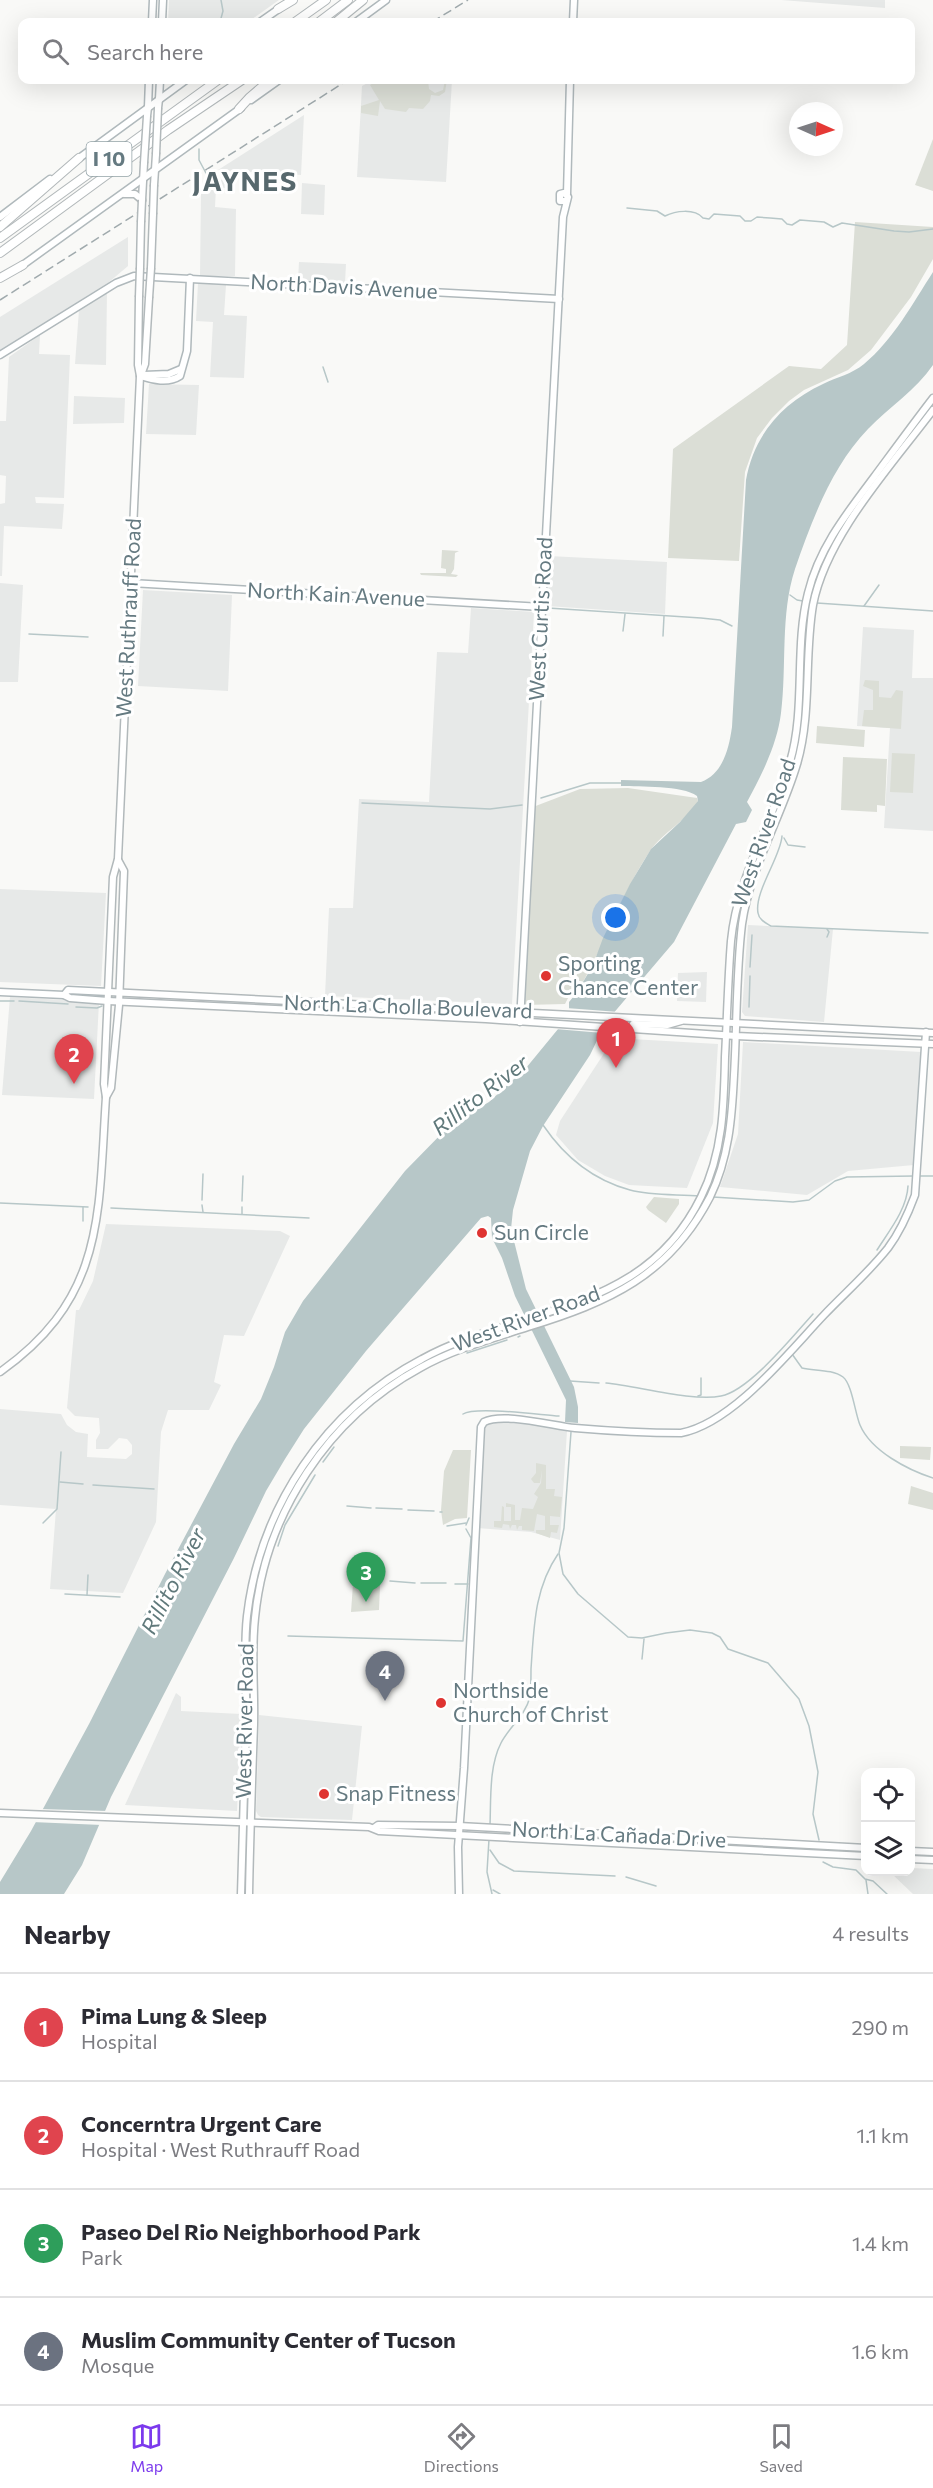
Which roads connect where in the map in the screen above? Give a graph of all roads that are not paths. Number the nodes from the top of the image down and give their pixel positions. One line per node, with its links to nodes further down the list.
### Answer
1 (153, 0): 10 (main road)
2 (163, 0): 11 (main road)
3 (292, 0): 9 (highway)
4 (326, 0): 13 (highway)
5 (348, 0): 14 (highway)
6 (363, 0): 15 (highway)
7 (386, 0): 16 (main road)
8 (574, 0): 17 (main road)
9 (278, 9): 12 (main road)
10 (152, 18)
11 (162, 18)
12 (266, 18)
13 (301, 18)
14 (324, 18)
15 (341, 18)
16 (362, 18)
17 (573, 18)
18 (149, 84): 29 (main road, West Ruthrauff Road)
19 (160, 84): 28 (main road, West Ruthrauff Road)
20 (166, 84): 27 (main road)
21 (180, 84): 27 (main road)
22 (212, 84): 38 (highway, I 10)
23 (236, 84): 39 (highway, I 10)
24 (265, 84): 30 (highway)
25 (273, 84): 30 (main road)
26 (570, 84): 43 (main road, West Curtis Road)
27 (176, 87): 28 (main road)
28 (159, 99): 29 (main road); 32 (main road, West Ruthrauff Road, bridge)
29 (148, 107): 31 (main road); 33 (main road, West Ruthrauff Road, bridge)
30 (239, 109): 32 (main road)
31 (79, 158): 36 (main road); 37 (highway)
32 (155, 171): 33 (main road); 45 (main road, West Ruthrauff Road, bridge)
33 (143, 180): 34 (main road); 35 (main road, West Ruthrauff Road)
34 (124, 194): 35 (main road); 40 (main road)
35 (141, 198): 45 (main road, West Ruthrauff Road, bridge)
36 (0, 217)
37 (0, 227)
38 (0, 238)
39 (0, 253)
40 (23, 265): 42 (highway)
41 (190, 278): 43 (main road, North Davis Avenue); 44 (main road, North Davis Avenue); 45 (main road)
42 (0, 280)
43 (559, 299): 50 (main road, West Curtis Road)
44 (0, 355)
45 (140, 376): 49 (main road, West Ruthrauff Road)
46 (933, 398): 48 (main road, West River Road)
47 (933, 410): 48 (main road, West River Road)
48 (909, 435): 52 (main road, West River Road); 53 (main road, West River Road)
49 (131, 583): 50 (main road, North Kain Avenue); 51 (main road, West Ruthrauff Road)
50 (542, 607): 60 (main road, West Curtis Road)
51 (118, 860): 55 (main road, West Ruthrauff Road); 56 (main road, West Ruthrauff Road)
52 (742, 890): 53 (main road); 63 (main road, West River Road)
53 (741, 931): 64 (main road, West River Road)
54 (0, 992): 57 (main road, North La Cholla Boulevard)
55 (109, 992): 56 (main road, North La Cholla Boulevard); 57 (main road, North La Cholla Boulevard); 58 (main road, West Ruthrauff Road)
56 (119, 992): 59 (main road, West Ruthrauff Road); 60 (main road, North La Cholla Boulevard)
57 (64, 994): 58 (main road, North La Cholla Boulevard)
58 (108, 1001): 59 (main road, North La Cholla Boulevard); 70 (main road, West Ruthrauff Road)
59 (119, 1001): 62 (main road, North La Cholla Boulevard); 70 (main road, West Ruthrauff Road)
60 (520, 1011): 61 (main road, North La Cholla Boulevard); 62 (main road, West Curtis Road)
61 (684, 1020): 63 (main road, North La Cholla Boulevard); 65 (main road)
62 (520, 1022): 65 (main road, North La Cholla Boulevard)
63 (727, 1022): 64 (main road, North La Cholla Boulevard); 67 (main road, West River Road)
64 (737, 1022): 66 (main road, North La Cholla Boulevard); 68 (main road, West River Road)
65 (630, 1029): 67 (main road, North La Cholla Boulevard)
66 (930, 1032): 69 (main road)
67 (726, 1035): 68 (main road, North La Cholla Boulevard); 71 (main road, West River Road)
68 (736, 1036): 69 (main road, North La Cholla Boulevard); 71 (main road, West River Road)
69 (929, 1044): 78 (main road)
70 (106, 1097): 75 (main road, West Ruthrauff Road)
71 (542, 1319): 72 (main road, West River Road)
72 (526, 1324): 73 (main road, West River Road); 74 (main road, West River Road)
73 (452, 1344): 74 (main road); 77 (main road, West River Road)
74 (455, 1352): 77 (main road, West River Road)
75 (0, 1372)
76 (0, 1814): 77 (main road, North La Cañada Drive)
77 (247, 1822): 79 (main road, North La Cañada Drive); 87 (main road, West River Road); 88 (main road, West River Road)
78 (459, 1826): 79 (main road, North La Cañada Drive); 80 (main road); 81 (main road, North La Cañada Drive)
79 (374, 1828): 80 (main road, North La Cañada Drive)
80 (458, 1834): 84 (main road, North La Cañada Drive); 89 (main road)
81 (861, 1848)
82 (915, 1851): 83 (main road)
83 (933, 1852)
84 (861, 1856)
85 (915, 1859): 86 (main road)
86 (933, 1860)
87 (241, 1894)
88 (249, 1894)
89 (459, 1894)

